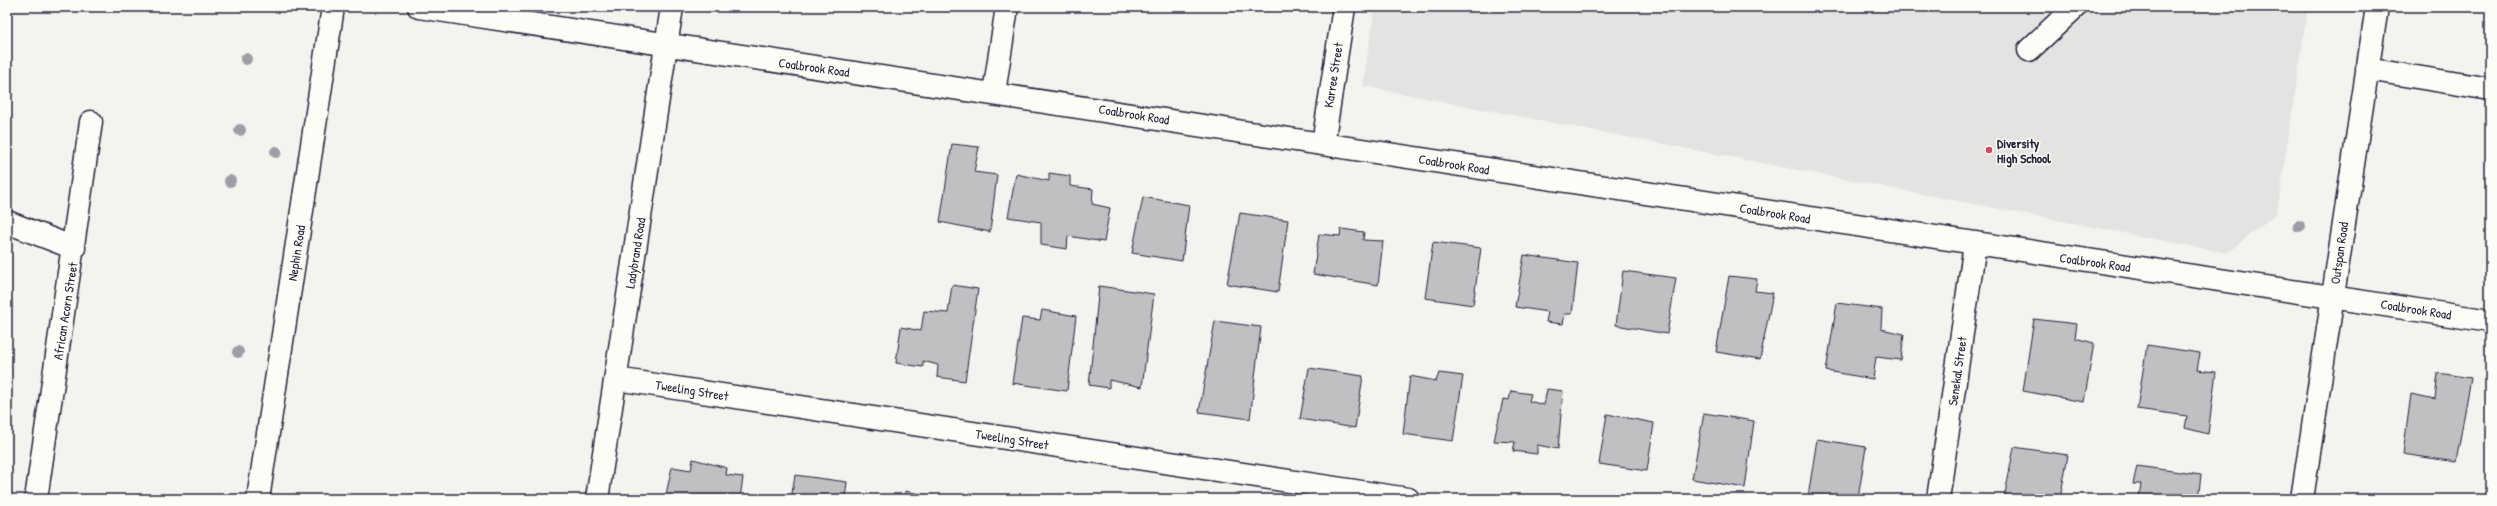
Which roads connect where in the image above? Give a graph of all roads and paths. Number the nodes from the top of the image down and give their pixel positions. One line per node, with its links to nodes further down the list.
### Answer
1 (334, 7): 22 (street, Nephin Road)
2 (419, 7): 8 (street, Coalbrook Road)
3 (672, 7): 8 (street, Ladybrand Road)
4 (1007, 7): 12 (street)
5 (1344, 7): 14 (street, Karree Street)
6 (2074, 7): 9 (street)
7 (2377, 7): 10 (street, Outspan Road)
8 (666, 46): 12 (street, Coalbrook Road); 20 (street, Ladybrand Road)
9 (2029, 50)
10 (2367, 69): 11 (street); 18 (street, Outspan Road)
11 (2490, 89)
12 (994, 93): 14 (street, Coalbrook Road)
13 (91, 122): 17 (street, African Acorn Street)
14 (1323, 144): 16 (street, Coalbrook Road)
15 (7, 222): 17 (street)
16 (1976, 244): 18 (street, Coalbrook Road); 25 (street, Senekal Street)
17 (74, 248): 21 (street, African Acorn Street)
18 (2333, 297): 19 (street, Coalbrook Road); 26 (street, Outspan Road)
19 (2490, 321)
20 (616, 379): 23 (street, Ladybrand Road); 24 (street, Tweeling Street)
21 (36, 499)
22 (258, 499)
23 (597, 499)
24 (1408, 499)
25 (1938, 499)
26 (2302, 499)

